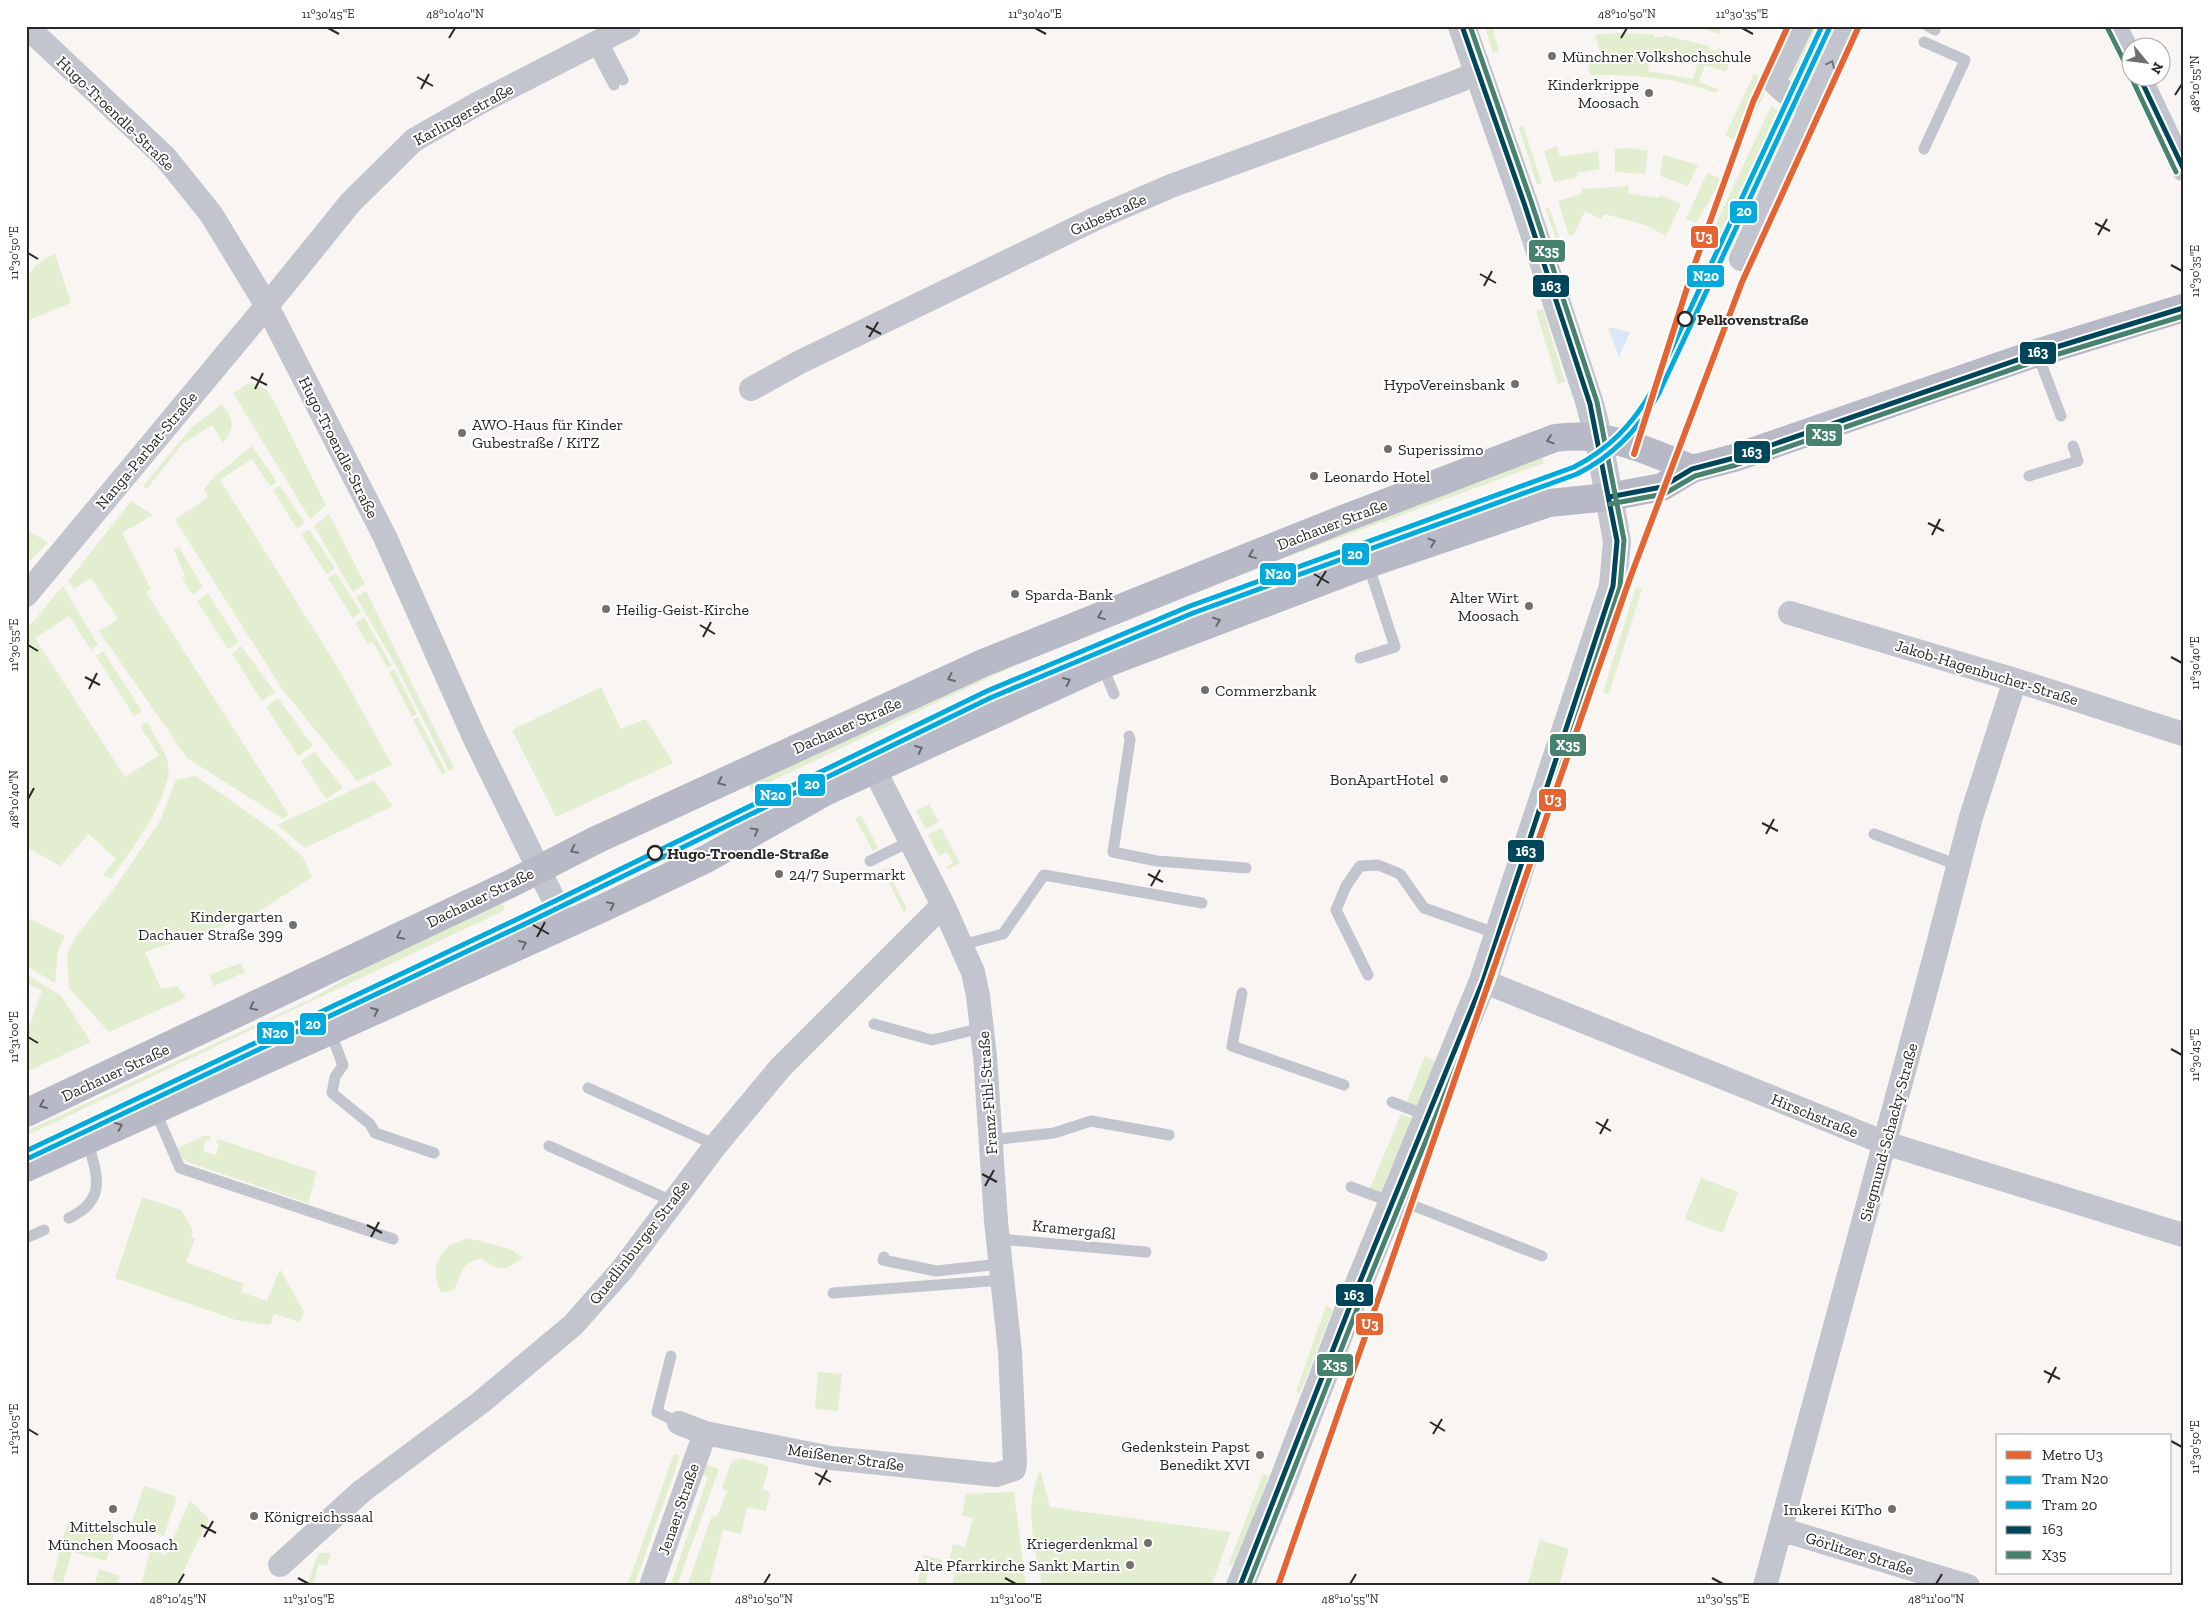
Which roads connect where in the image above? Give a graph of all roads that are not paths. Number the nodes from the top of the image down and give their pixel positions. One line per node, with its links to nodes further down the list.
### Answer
1 (26, 26): 19 (street, Hugo-Troendle-Straße)
2 (629, 26): 11 (street, Karlingerstraße)
3 (1462, 26): 12 (street)
4 (1801, 26): 15 (street)
5 (1849, 26): 15 (street, one-way to 5)
6 (1928, 26): 7 (lane)
7 (1936, 26)
8 (2115, 26): 9 (street)
9 (2122, 40)
10 (1924, 42): 16 (lane)
11 (597, 43): 13 (lane); 19 (street, Karlingerstraße)
12 (1478, 72): 22 (street, Gubestraße); 24 (street)
13 (618, 83)
14 (2145, 88): 17 (street)
15 (1813, 102): 18 (street)
16 (1924, 150)
17 (2183, 168)
18 (1741, 260)
19 (267, 306): 30 (street, Nanga-Parbat-Straße); 44 (street, Hugo-Troendle-Straße)
20 (2183, 308): 21 (main road)
21 (2037, 353): 23 (lane); 26 (main road)
22 (751, 389)
23 (2061, 416)
24 (1598, 436): 26 (main road, Dachauer Straße); 28 (street); 44 (main road, Dachauer Straße, one-way to 44)
25 (2073, 446): 27 (lane)
26 (1692, 469): 28 (main road)
27 (2029, 476)
28 (1609, 497): 29 (main road, one-way to 28); 48 (street)
29 (1368, 564): 32 (lane); 33 (main road, one-way to 29)
30 (26, 595)
31 (1790, 612): 34 (street, Jakob-Hagenbucher-Straße)
32 (1360, 658)
33 (1102, 665): 35 (lane); 38 (main road, one-way to 33)
34 (2015, 680): 36 (street, Jakob-Hagenbucher-Straße); 42 (street, Siegmund-Schacky-Straße)
35 (1114, 694)
36 (2183, 734)
37 (1129, 736): 43 (lane)
38 (874, 769): 40 (street, Franz-Fihl-Straße); 47 (main road, one-way to 38)
39 (1874, 834): 42 (lane)
40 (911, 841): 41 (lane); 46 (street, Franz-Fihl-Straße)
41 (870, 861)
42 (1958, 865): 65 (street, Siegmund-Schacky-Straße)
43 (1246, 868)
44 (538, 869): 47 (street, Hugo-Troendle-Straße); 60 (main road, Dachauer Straße, one-way to 60)
45 (1202, 903): 49 (lane)
46 (943, 905): 49 (street, Franz-Fihl-Straße); 66 (street, Quedlinburger Straße)
47 (566, 925): 55 (main road, one-way to 47)
48 (1499, 935): 50 (lane); 51 (street)
49 (961, 945): 54 (street, Franz-Fihl-Straße)
50 (1368, 976)
51 (1483, 981): 61 (street); 65 (street, Hirschstraße)
52 (1242, 993): 56 (lane)
53 (874, 1024): 54 (lane)
54 (982, 1028): 64 (street, Franz-Fihl-Straße)
55 (330, 1031): 59 (main road); 68 (lane)
56 (1344, 1085)
57 (588, 1088): 66 (lane)
58 (1392, 1102): 61 (lane)
59 (155, 1110): 63 (main road, one-way to 59); 77 (lane)
60 (26, 1113)
61 (1428, 1116): 71 (street)
62 (1168, 1135): 64 (lane)
63 (87, 1140): 69 (main road); 73 (lane)
64 (990, 1140): 78 (street, Franz-Fihl-Straße)
65 (1885, 1143): 75 (street, Hirschstraße); 88 (street, Siegmund-Schacky-Straße)
66 (716, 1145): 72 (street, Quedlinburger Straße)
67 (549, 1146): 72 (lane)
68 (434, 1153)
69 (26, 1168)
70 (1350, 1186): 71 (lane)
71 (1393, 1200): 80 (lane); 91 (street)
72 (672, 1201): 89 (street, Quedlinburger Straße)
73 (69, 1218)
74 (44, 1230): 76 (lane)
75 (2183, 1235)
76 (26, 1238)
77 (393, 1238)
78 (998, 1239): 79 (lane, Kramergaßl); 82 (street, Franz-Fihl-Straße)
79 (1146, 1252)
80 (1542, 1256)
81 (884, 1257): 82 (lane)
82 (1002, 1272): 83 (lane); 87 (street, Franz-Fihl-Straße)
83 (833, 1293)
84 (671, 1356): 85 (lane)
85 (679, 1423): 86 (street, Meißener Straße)
86 (704, 1433): 87 (street, Meißener Straße); 90 (street, Jenaer Straße)
87 (1014, 1469)
88 (1780, 1529): 92 (street, Siegmund-Schacky-Straße); 93 (street, Görlitzer Straße)
89 (280, 1565)
90 (651, 1586)
91 (1240, 1586)
92 (1765, 1586)
93 (1968, 1586)

